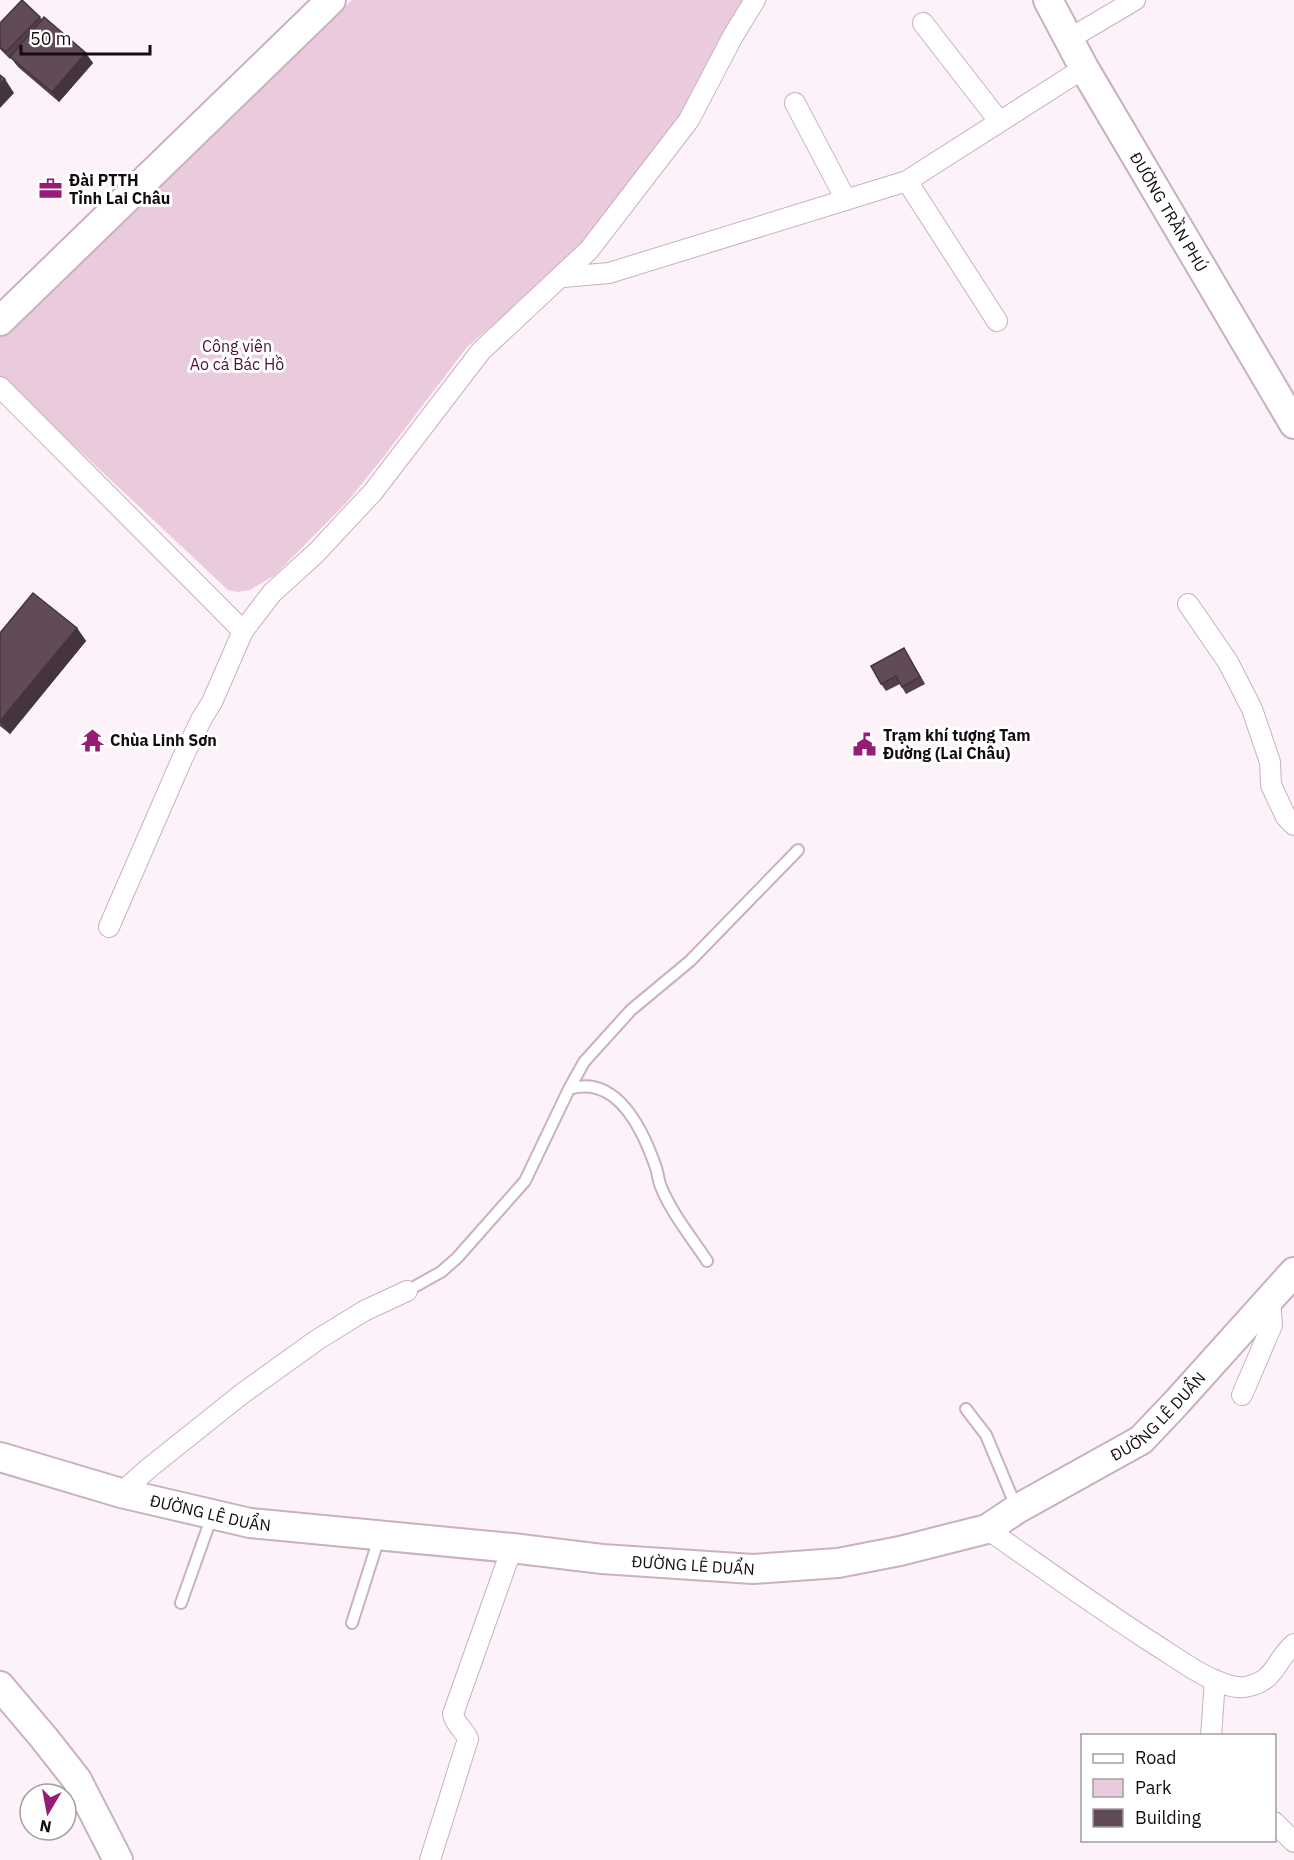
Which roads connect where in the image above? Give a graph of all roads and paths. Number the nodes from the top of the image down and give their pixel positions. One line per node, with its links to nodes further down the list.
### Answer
1 (331, 0): 13 (main road)
2 (755, 0): 12 (street)
3 (1048, 0): 6 (main road, ĐƯỜNG TRẦN PHÚ)
4 (1135, 0): 6 (street)
5 (923, 23): 9 (street)
6 (1069, 39): 7 (main road, ĐƯỜNG TRẦN PHÚ)
7 (1084, 68): 9 (street); 16 (main road, ĐƯỜNG TRẦN PHÚ)
8 (795, 103): 11 (street)
9 (999, 121): 10 (street)
10 (907, 181): 11 (street); 14 (street)
11 (846, 200): 12 (street)
12 (563, 277): 18 (street)
13 (0, 321)
14 (996, 321)
15 (0, 387): 18 (street)
16 (1294, 424)
17 (1188, 604): 19 (street)
18 (243, 631): 21 (street)
19 (1294, 825)
20 (798, 850): 22 (lane)
21 (109, 927)
22 (569, 1089): 23 (lane); 25 (lane)
23 (707, 1262)
24 (1294, 1272): 26 (main road, ĐƯỜNG LÊ DUẨN)
25 (407, 1291): 30 (street)
26 (1270, 1300): 27 (street); 31 (main road, ĐƯỜNG LÊ DUẨN)
27 (1242, 1395)
28 (966, 1409): 31 (lane)
29 (0, 1457): 30 (main road, ĐƯỜNG LÊ DUẨN)
30 (122, 1494): 32 (main road, ĐƯỜNG LÊ DUẨN)
31 (1017, 1509): 33 (main road, ĐƯỜNG LÊ DUẨN)
32 (212, 1515): 34 (main road, ĐƯỜNG LÊ DUẨN); 36 (lane)
33 (987, 1529): 35 (main road, ĐƯỜNG LÊ DUẨN); 39 (street)
34 (380, 1535): 35 (main road, ĐƯỜNG LÊ DUẨN); 37 (lane)
35 (512, 1548): 45 (street)
36 (181, 1604)
37 (352, 1623)
38 (1294, 1644): 39 (street)
39 (1215, 1680): 41 (street)
40 (0, 1686): 44 (main road)
41 (1211, 1734)
42 (1276, 1823): 43 (street)
43 (1294, 1842)
44 (118, 1860)
45 (430, 1860)

